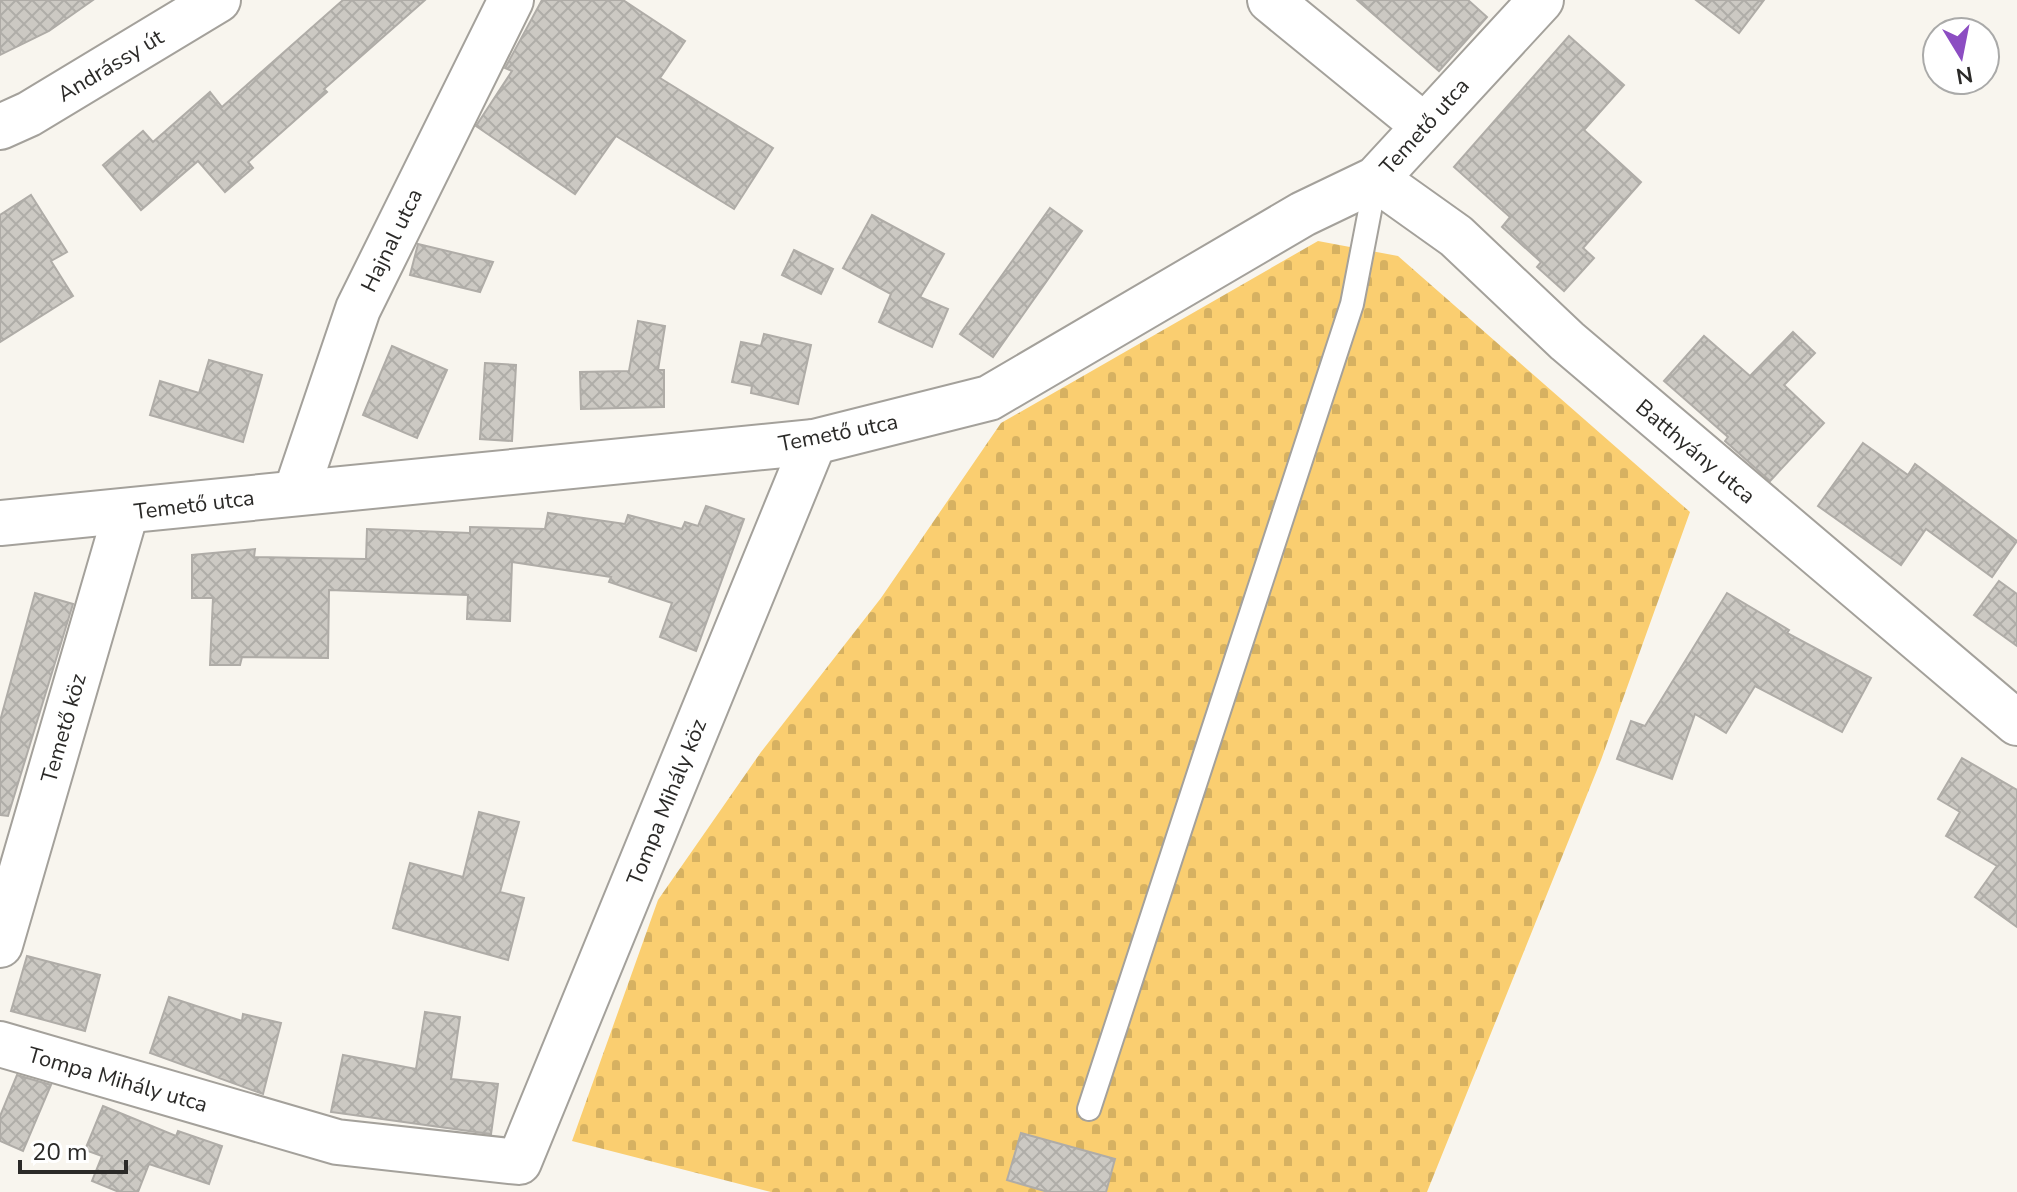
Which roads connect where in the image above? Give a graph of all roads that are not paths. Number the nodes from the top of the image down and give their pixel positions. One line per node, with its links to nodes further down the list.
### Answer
1 (218, 0): 6 (street, Andrássy út)
2 (511, 0): 9 (street, Hajnal utca)
3 (1270, 0): 5 (street)
4 (1541, 0): 5 (street, Temető utca)
5 (1423, 125): 7 (street, Temető utca)
6 (0, 127)
7 (1376, 179): 8 (street, Temető utca); 12 (street, Batthyány utca); 15 (lane)
8 (814, 442): 9 (street, Temető utca); 16 (street, Tompa Mihály köz)
9 (296, 492): 10 (street, Temető utca)
10 (126, 512): 11 (street, Temető utca); 13 (street, Temető köz)
11 (0, 523)
12 (2017, 723)
13 (0, 945)
14 (0, 1044): 16 (street, Tompa Mihály utca)
15 (1089, 1109)
16 (519, 1162)

